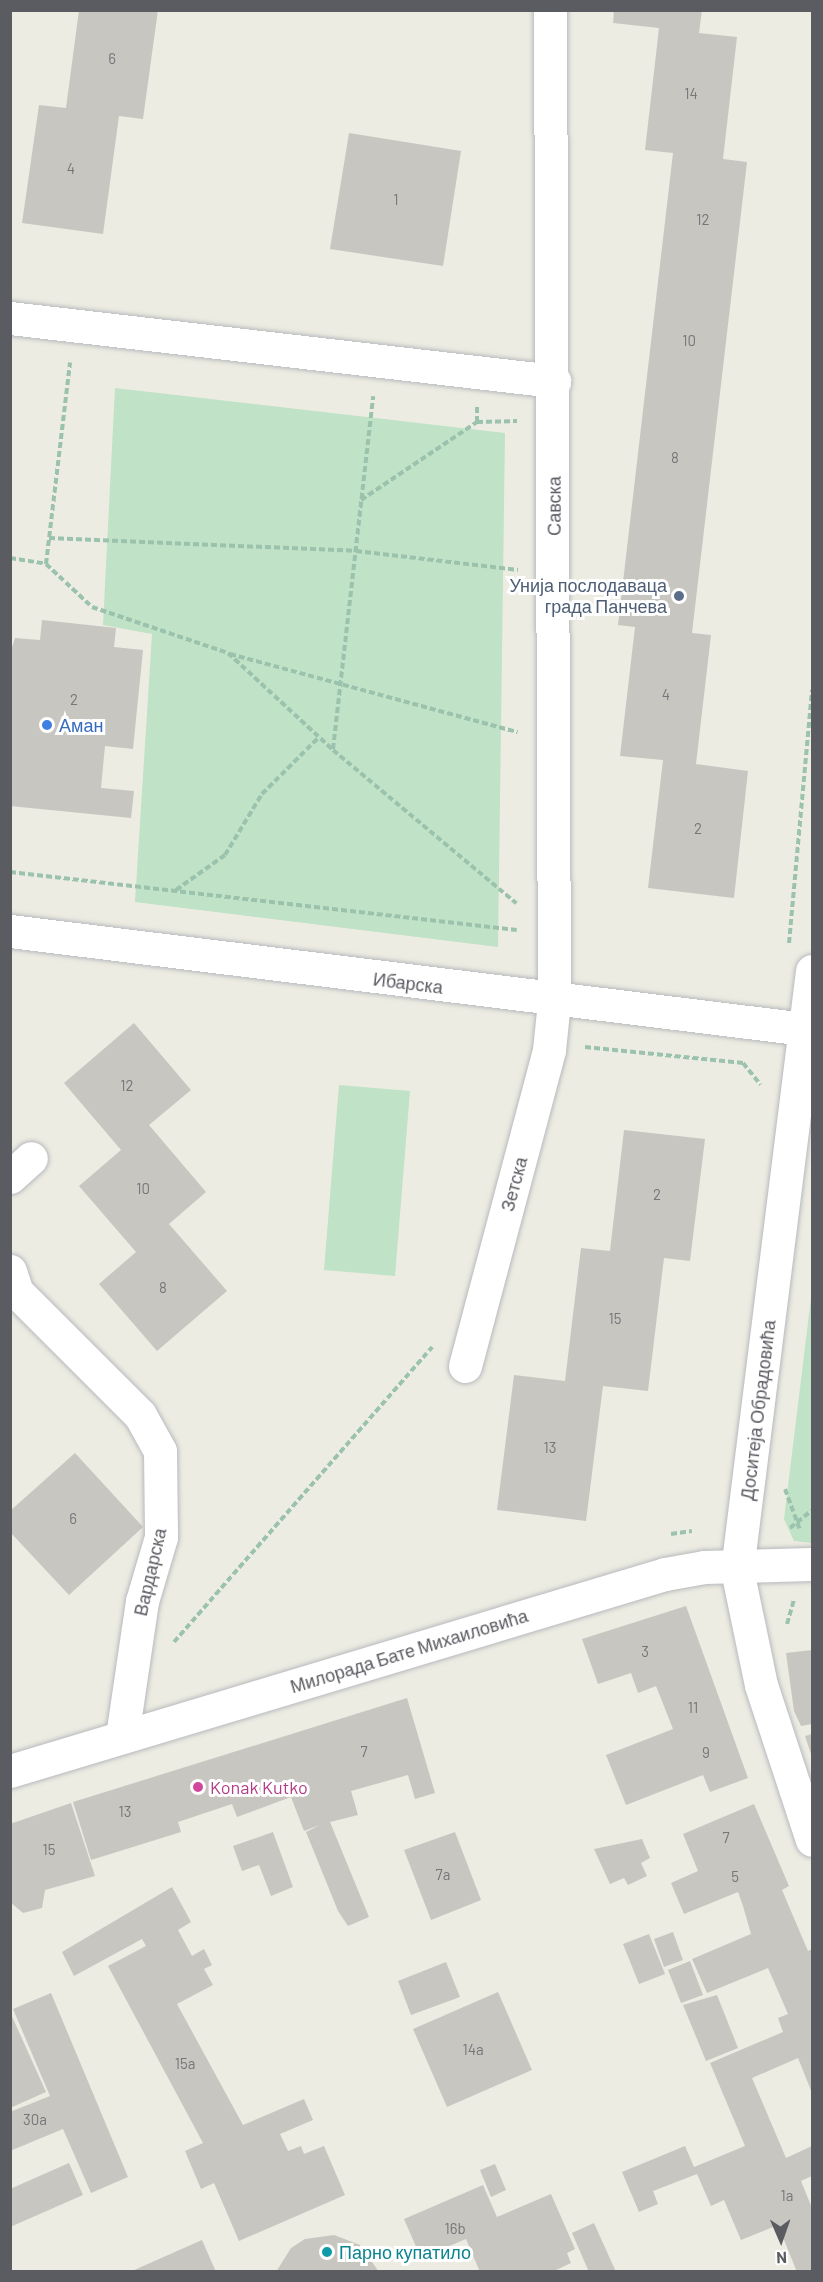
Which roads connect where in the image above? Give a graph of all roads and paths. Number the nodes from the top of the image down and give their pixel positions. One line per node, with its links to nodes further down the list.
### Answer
1 (550, 10): 5 (street, Савска)
2 (10, 318): 3 (street)
3 (75, 325): 4 (street); 8 (path)
4 (377, 361): 5 (street); 7 (path)
5 (554, 381): 12 (street, Савска)
6 (477, 422): 7 (path)
7 (361, 500): 9 (path)
8 (49, 538): 9 (path); 11 (path)
9 (356, 551): 12 (path); 14 (path)
10 (10, 558): 11 (path)
11 (46, 564): 13 (path)
12 (554, 574): 17 (street, Савска)
13 (228, 653): 14 (path); 16 (path)
14 (341, 684): 17 (path); 18 (path)
15 (813, 690): 23 (path)
16 (319, 737): 18 (path); 20 (path)
17 (554, 742): 22 (street, Савска)
18 (333, 750): 22 (path)
19 (10, 872): 20 (path)
20 (175, 891): 22 (path)
21 (10, 932): 25 (street, Ибарска)
22 (554, 934): 25 (street, Савска)
23 (788, 949)
24 (813, 970): 27 (street, Доситеја Обрадовића)
25 (554, 1002): 26 (street, Ибарска); 34 (street, Зетска)
26 (724, 1020): 27 (street, Ибарска); 29 (path)
27 (805, 1029): 30 (street, Доситеја Обрадовића)
28 (583, 1047): 29 (path)
29 (716, 1062): 30 (path)
30 (798, 1087): 31 (street, Доситеја Обрадовића)
31 (802, 1132): 37 (street, Доситеја Обрадовића)
32 (13, 1287): 40 (street, Вардарска)
33 (440, 1338): 39 (path)
34 (465, 1366)
35 (786, 1479): 36 (path)
36 (807, 1564): 37 (street, Милорада Бате Михаиловића); 38 (path)
37 (737, 1570): 40 (street, Милорада Бате Михаиловића); 42 (street, Доситеја Обрадовића)
38 (785, 1633)
39 (167, 1650)
40 (122, 1737): 41 (street, Милорада Бате Михаиловића)
41 (10, 1771)
42 (813, 1840)

